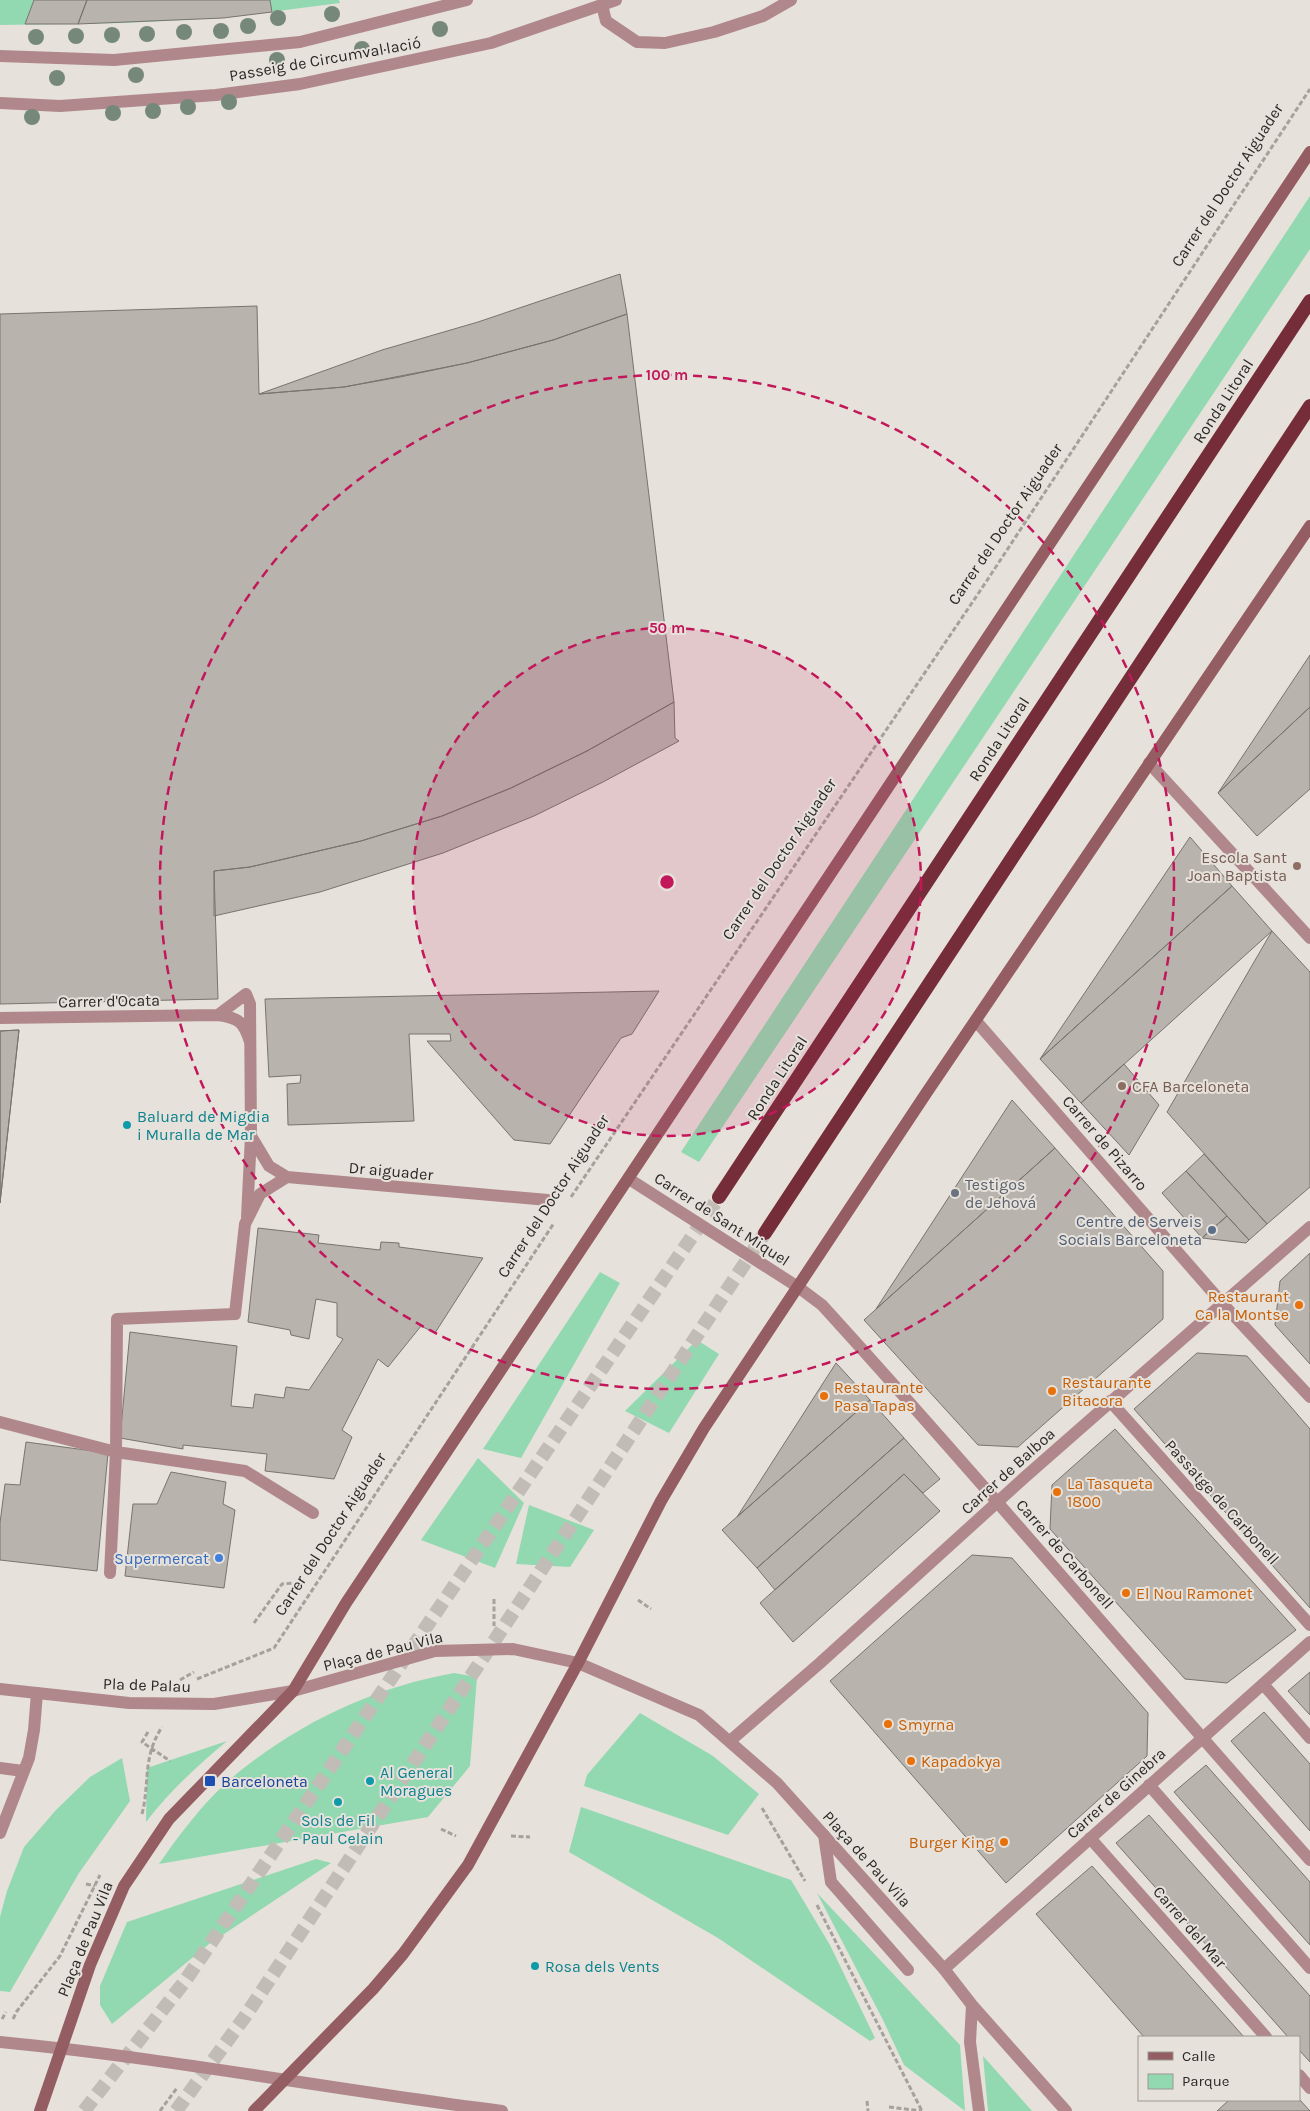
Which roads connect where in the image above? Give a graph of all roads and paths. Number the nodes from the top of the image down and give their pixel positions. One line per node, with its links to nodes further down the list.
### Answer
1 (467, 0): 5 (street, Passeig de Circumval·lació)
2 (616, 0): 4 (street, Passeig de Circumval·lació)
3 (791, 0): 4 (street)
4 (602, 4): 7 (street, Passeig de Circumval·lació)
5 (0, 56)
6 (1310, 89): 23 (path, Carrer del Doctor Aiguader)
7 (0, 103)
8 (1310, 152): 20 (main road)
9 (1310, 301): 21 (highway, Ronda Litoral)
10 (1310, 406): 27 (highway)
11 (1310, 526): 12 (main road)
12 (1149, 763): 13 (street); 16 (main road)
13 (1310, 938)
14 (218, 1015): 15 (street, Carrer d'Ocata); 17 (street, Carrer d'Ocata); 17 (street)
15 (0, 1018)
16 (976, 1021): 28 (main road); 29 (street, Carrer de Pizarro)
17 (250, 1042): 18 (street)
18 (251, 1136): 19 (street); 25 (street)
19 (287, 1178): 22 (street, Dr aiguader); 25 (street)
20 (629, 1179): 28 (street, Carrer de Sant Miquel); 49 (main road)
21 (719, 1197)
22 (548, 1200)
23 (568, 1202)
24 (558, 1218): 46 (path, Carrer del Doctor Aiguader)
25 (246, 1222): 33 (street)
26 (1310, 1227): 29 (street, Carrer de Balboa)
27 (765, 1233)
28 (798, 1287): 34 (street, Carrer de Carbonell); 45 (main road)
29 (1223, 1304): 30 (street, Carrer de Pizarro); 31 (street, Carrer de Balboa)
30 (1310, 1398)
31 (1110, 1401): 34 (street, Carrer de Balboa); 42 (street, Passatge de Carbonell)
32 (0, 1422): 33 (street)
33 (116, 1452): 35 (street); 36 (street)
34 (998, 1501): 53 (street, Carrer de Carbonell); 55 (street, Carrer de Balboa)
35 (313, 1513)
36 (110, 1573)
37 (294, 1583): 41 (path)
38 (494, 1599): 43 (path)
39 (637, 1600): 40 (path)
40 (651, 1609)
41 (254, 1623)
42 (1310, 1625)
43 (494, 1626)
44 (1310, 1642): 47 (street, Carrer de Ginebra)
45 (578, 1663): 49 (street, Plaça de Pau Vila); 55 (street, Plaça de Pau Vila); 83 (main road)
46 (188, 1683)
47 (1263, 1684): 53 (street, Carrer de Ginebra); 54 (street)
48 (0, 1689): 50 (street, Pla de Palau)
49 (293, 1691): 50 (street, Pla de Palau); 81 (main road, Plaça de Pau Vila)
50 (37, 1694): 59 (street)
51 (148, 1732): 56 (path)
52 (156, 1735): 56 (path)
53 (1202, 1738): 60 (street, Carrer de Ginebra); 70 (street)
54 (1310, 1738)
55 (730, 1741): 65 (street, Plaça de Pau Vila)
56 (152, 1748): 57 (path); 62 (path)
57 (170, 1761)
58 (0, 1768): 59 (street)
59 (23, 1771): 64 (street)
60 (1150, 1785): 69 (street, Carrer de Ginebra); 75 (street)
61 (762, 1808): 72 (path)
62 (137, 1821)
63 (441, 1829): 66 (path)
64 (0, 1833)
65 (824, 1835): 74 (street, Plaça de Pau Vila); 76 (street)
66 (456, 1836)
67 (508, 1836): 68 (path)
68 (530, 1837)
69 (1090, 1838): 74 (street, Carrer de Ginebra); 79 (street, Carrer del Mar)
70 (1310, 1860)
71 (104, 1870): 78 (path, Plaça de Pau Vila)
72 (808, 1887)
73 (812, 1896): 93 (path)
74 (944, 1968): 77 (street, Plaça de Pau Vila)
75 (1310, 1968)
76 (908, 1970)
77 (972, 2005): 94 (street); 95 (street, Plaça de Pau Vila)
78 (12, 2021)
79 (1265, 2036)
80 (0, 2042): 81 (street)
81 (60, 2048): 83 (street); 88 (main road, Plaça de Pau Vila)
82 (1300, 2076): 85 (street)
83 (283, 2081): 90 (main road); 91 (street)
84 (177, 2088): 89 (path)
85 (1310, 2088)
86 (867, 2100): 92 (path)
87 (890, 2108): 93 (path)
88 (40, 2111)
89 (160, 2111)
90 (254, 2111)
91 (502, 2111)
92 (868, 2111)
93 (922, 2111)
94 (979, 2111)
95 (1066, 2111)

